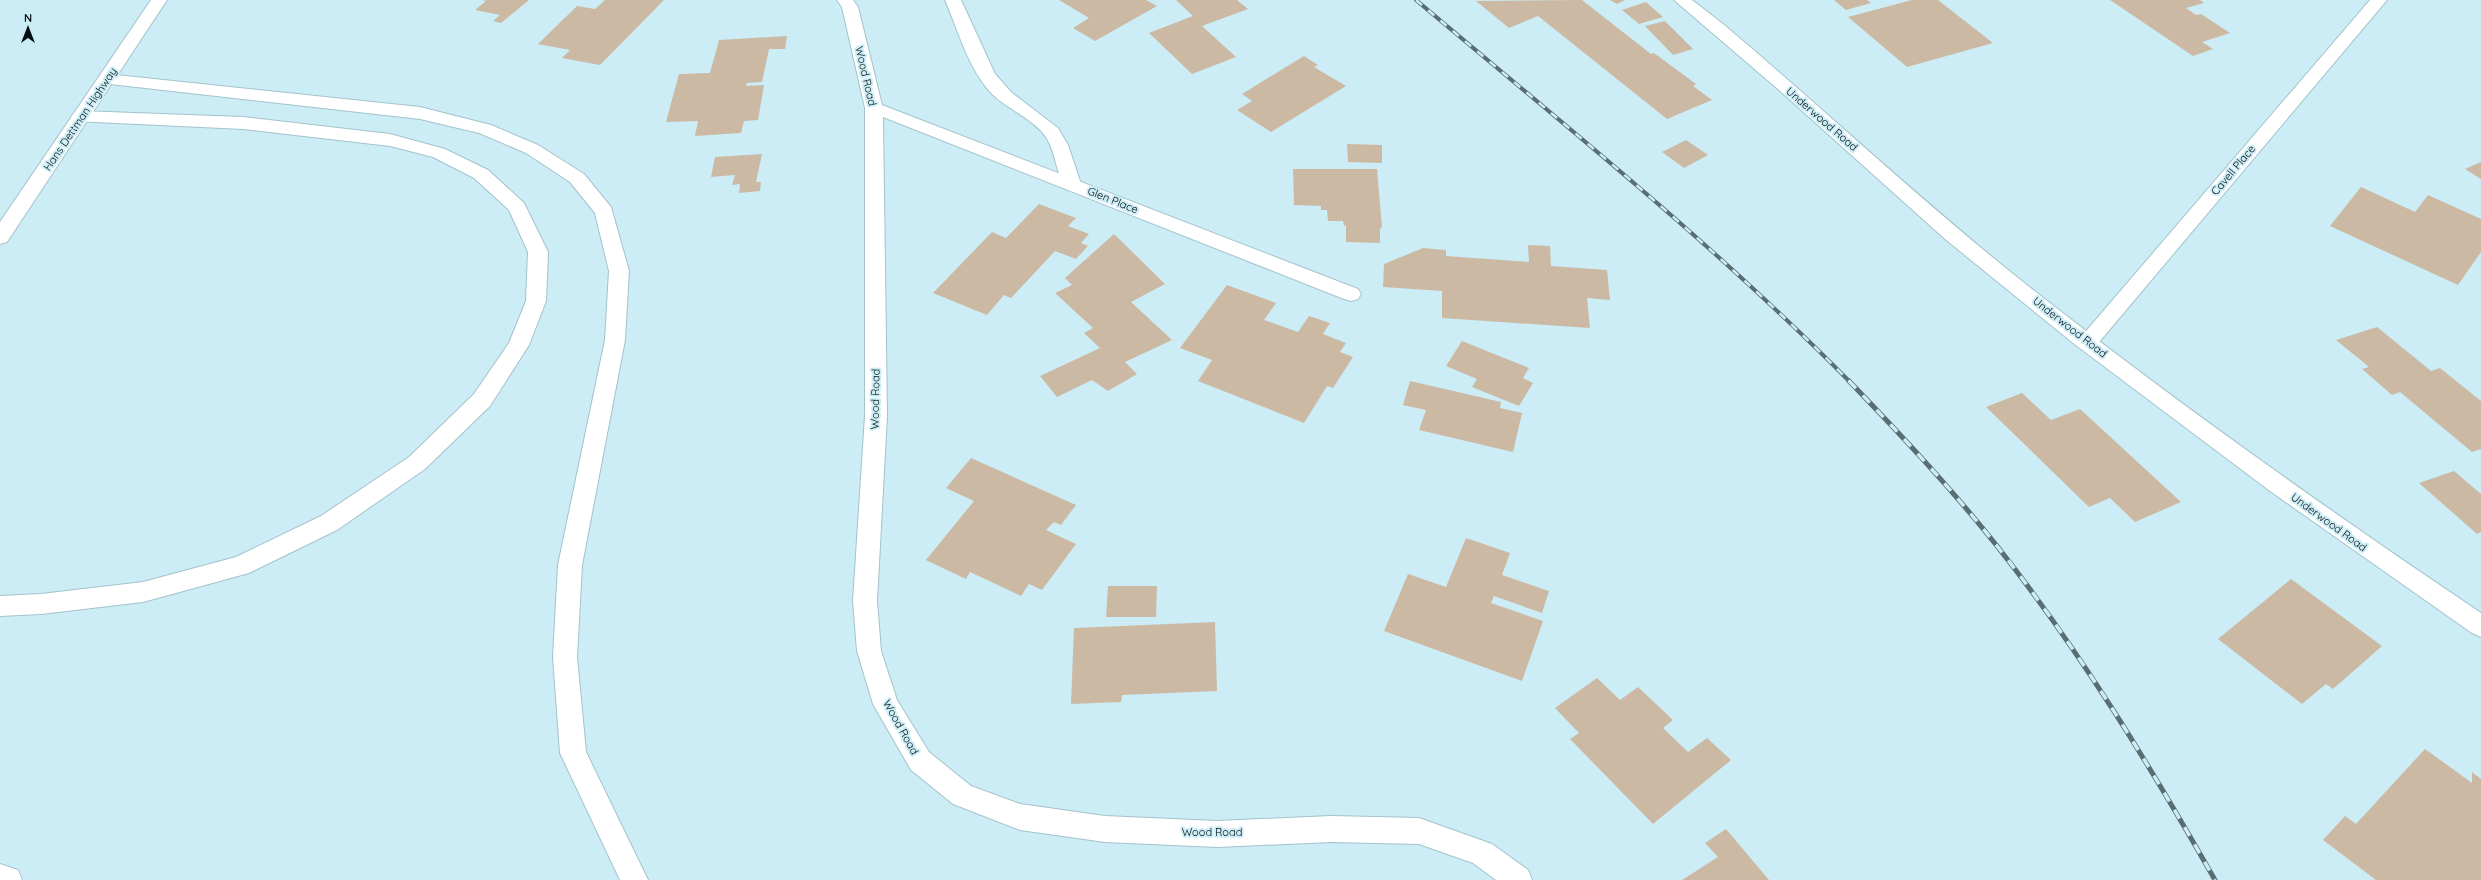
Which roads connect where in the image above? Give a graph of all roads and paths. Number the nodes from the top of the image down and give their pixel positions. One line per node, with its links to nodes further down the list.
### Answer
1 (159, 0): 6 (main road, Hans Dettman Highway)
2 (845, 0): 7 (main road, Wood Road)
3 (954, 0): 9 (main road)
4 (1682, 0): 12 (main road, Underwood Road)
5 (2379, 0): 12 (main road, Cavell Place)
6 (107, 79): 8 (main road, Hans Dettman Highway); 17 (main road)
7 (874, 108): 9 (main road, Glen Place); 18 (main road, Wood Road)
8 (80, 117): 10 (main road, Hans Dettman Highway); 13 (main road)
9 (1072, 184): 11 (main road, Glen Place)
10 (0, 237)
11 (1351, 294)
12 (2088, 342): 14 (main road, Underwood Road)
13 (0, 606)
14 (2481, 626)
15 (0, 878): 16 (main road)
16 (8, 880)
17 (634, 880)
18 (1518, 880)

